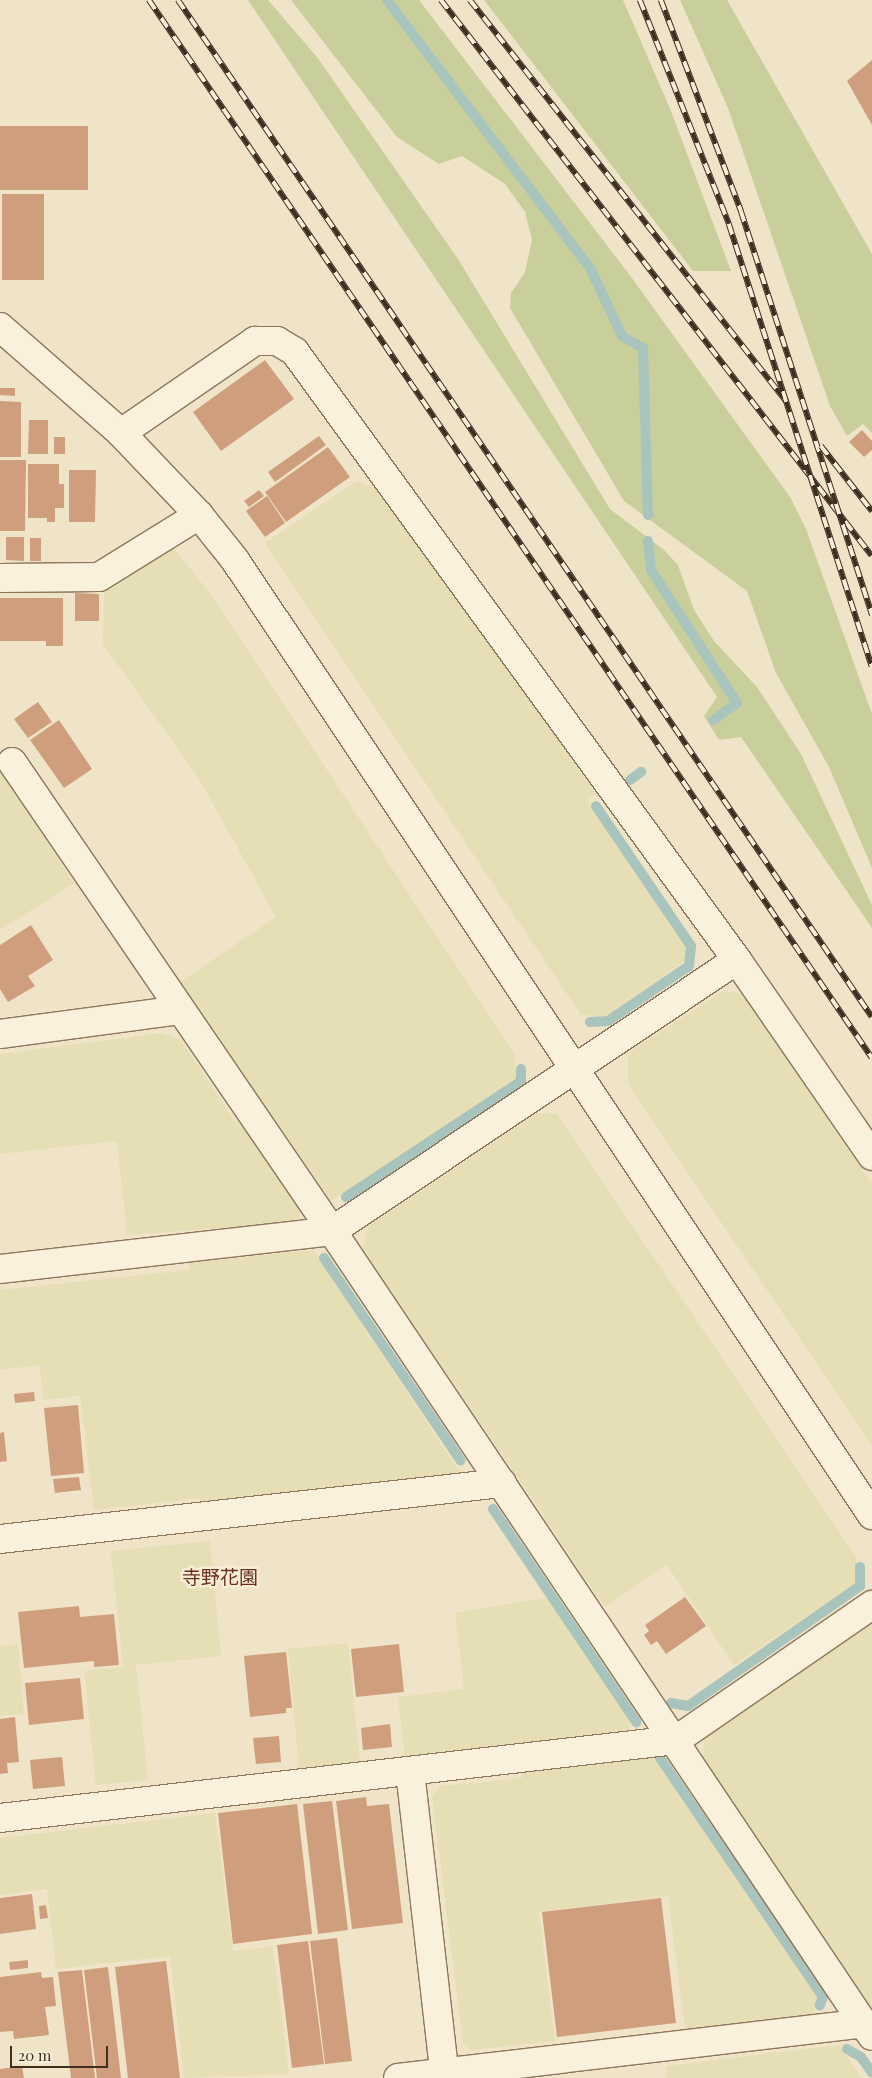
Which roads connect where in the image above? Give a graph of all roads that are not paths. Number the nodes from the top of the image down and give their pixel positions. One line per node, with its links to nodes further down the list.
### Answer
1 (0, 327): 2 (street)
2 (121, 433): 3 (street); 6 (street)
3 (199, 515): 4 (street); 9 (street)
4 (0, 578)
5 (12, 762): 7 (street)
6 (737, 960): 9 (street); 10 (street)
7 (179, 1010): 8 (street); 11 (street)
8 (0, 1034)
9 (572, 1067): 11 (street); 14 (street)
10 (872, 1156)
11 (332, 1231): 12 (street); 13 (street)
12 (0, 1270)
13 (502, 1483): 15 (street); 17 (street)
14 (872, 1515)
15 (0, 1539)
16 (872, 1605): 17 (street)
17 (676, 1740): 18 (street); 20 (street)
18 (410, 1771): 19 (street); 21 (street)
19 (0, 1818)
20 (868, 2030): 21 (street)
21 (445, 2075): 22 (street)
22 (398, 2078)

